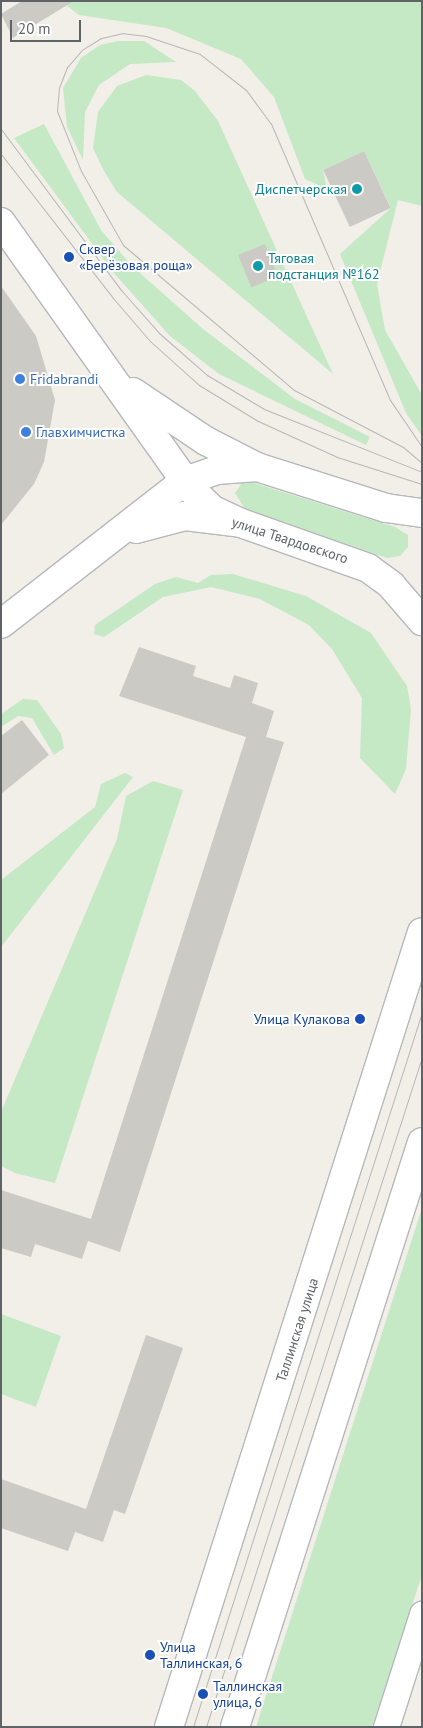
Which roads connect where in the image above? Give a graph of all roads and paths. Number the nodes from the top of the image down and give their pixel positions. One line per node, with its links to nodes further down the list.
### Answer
1 (1, 222): 2 (main road)
2 (107, 368): 3 (main road); 4 (main road)
3 (257, 467): 4 (main road, улица Твардовского); 5 (main road, улица Твардовского)
4 (185, 481): 6 (main road); 7 (main road, улица Твардовского)
5 (422, 513)
6 (241, 523): 7 (main road, улица Твардовского); 8 (main road, улица Твардовского)
7 (111, 542): 9 (main road, улица Твардовского)
8 (422, 620)
9 (1, 624)
10 (422, 932): 13 (main road, Таллинская улица)
11 (422, 1142): 14 (main road)
12 (422, 1614): 15 (street)
13 (169, 1727)
14 (235, 1727)
15 (386, 1727)

